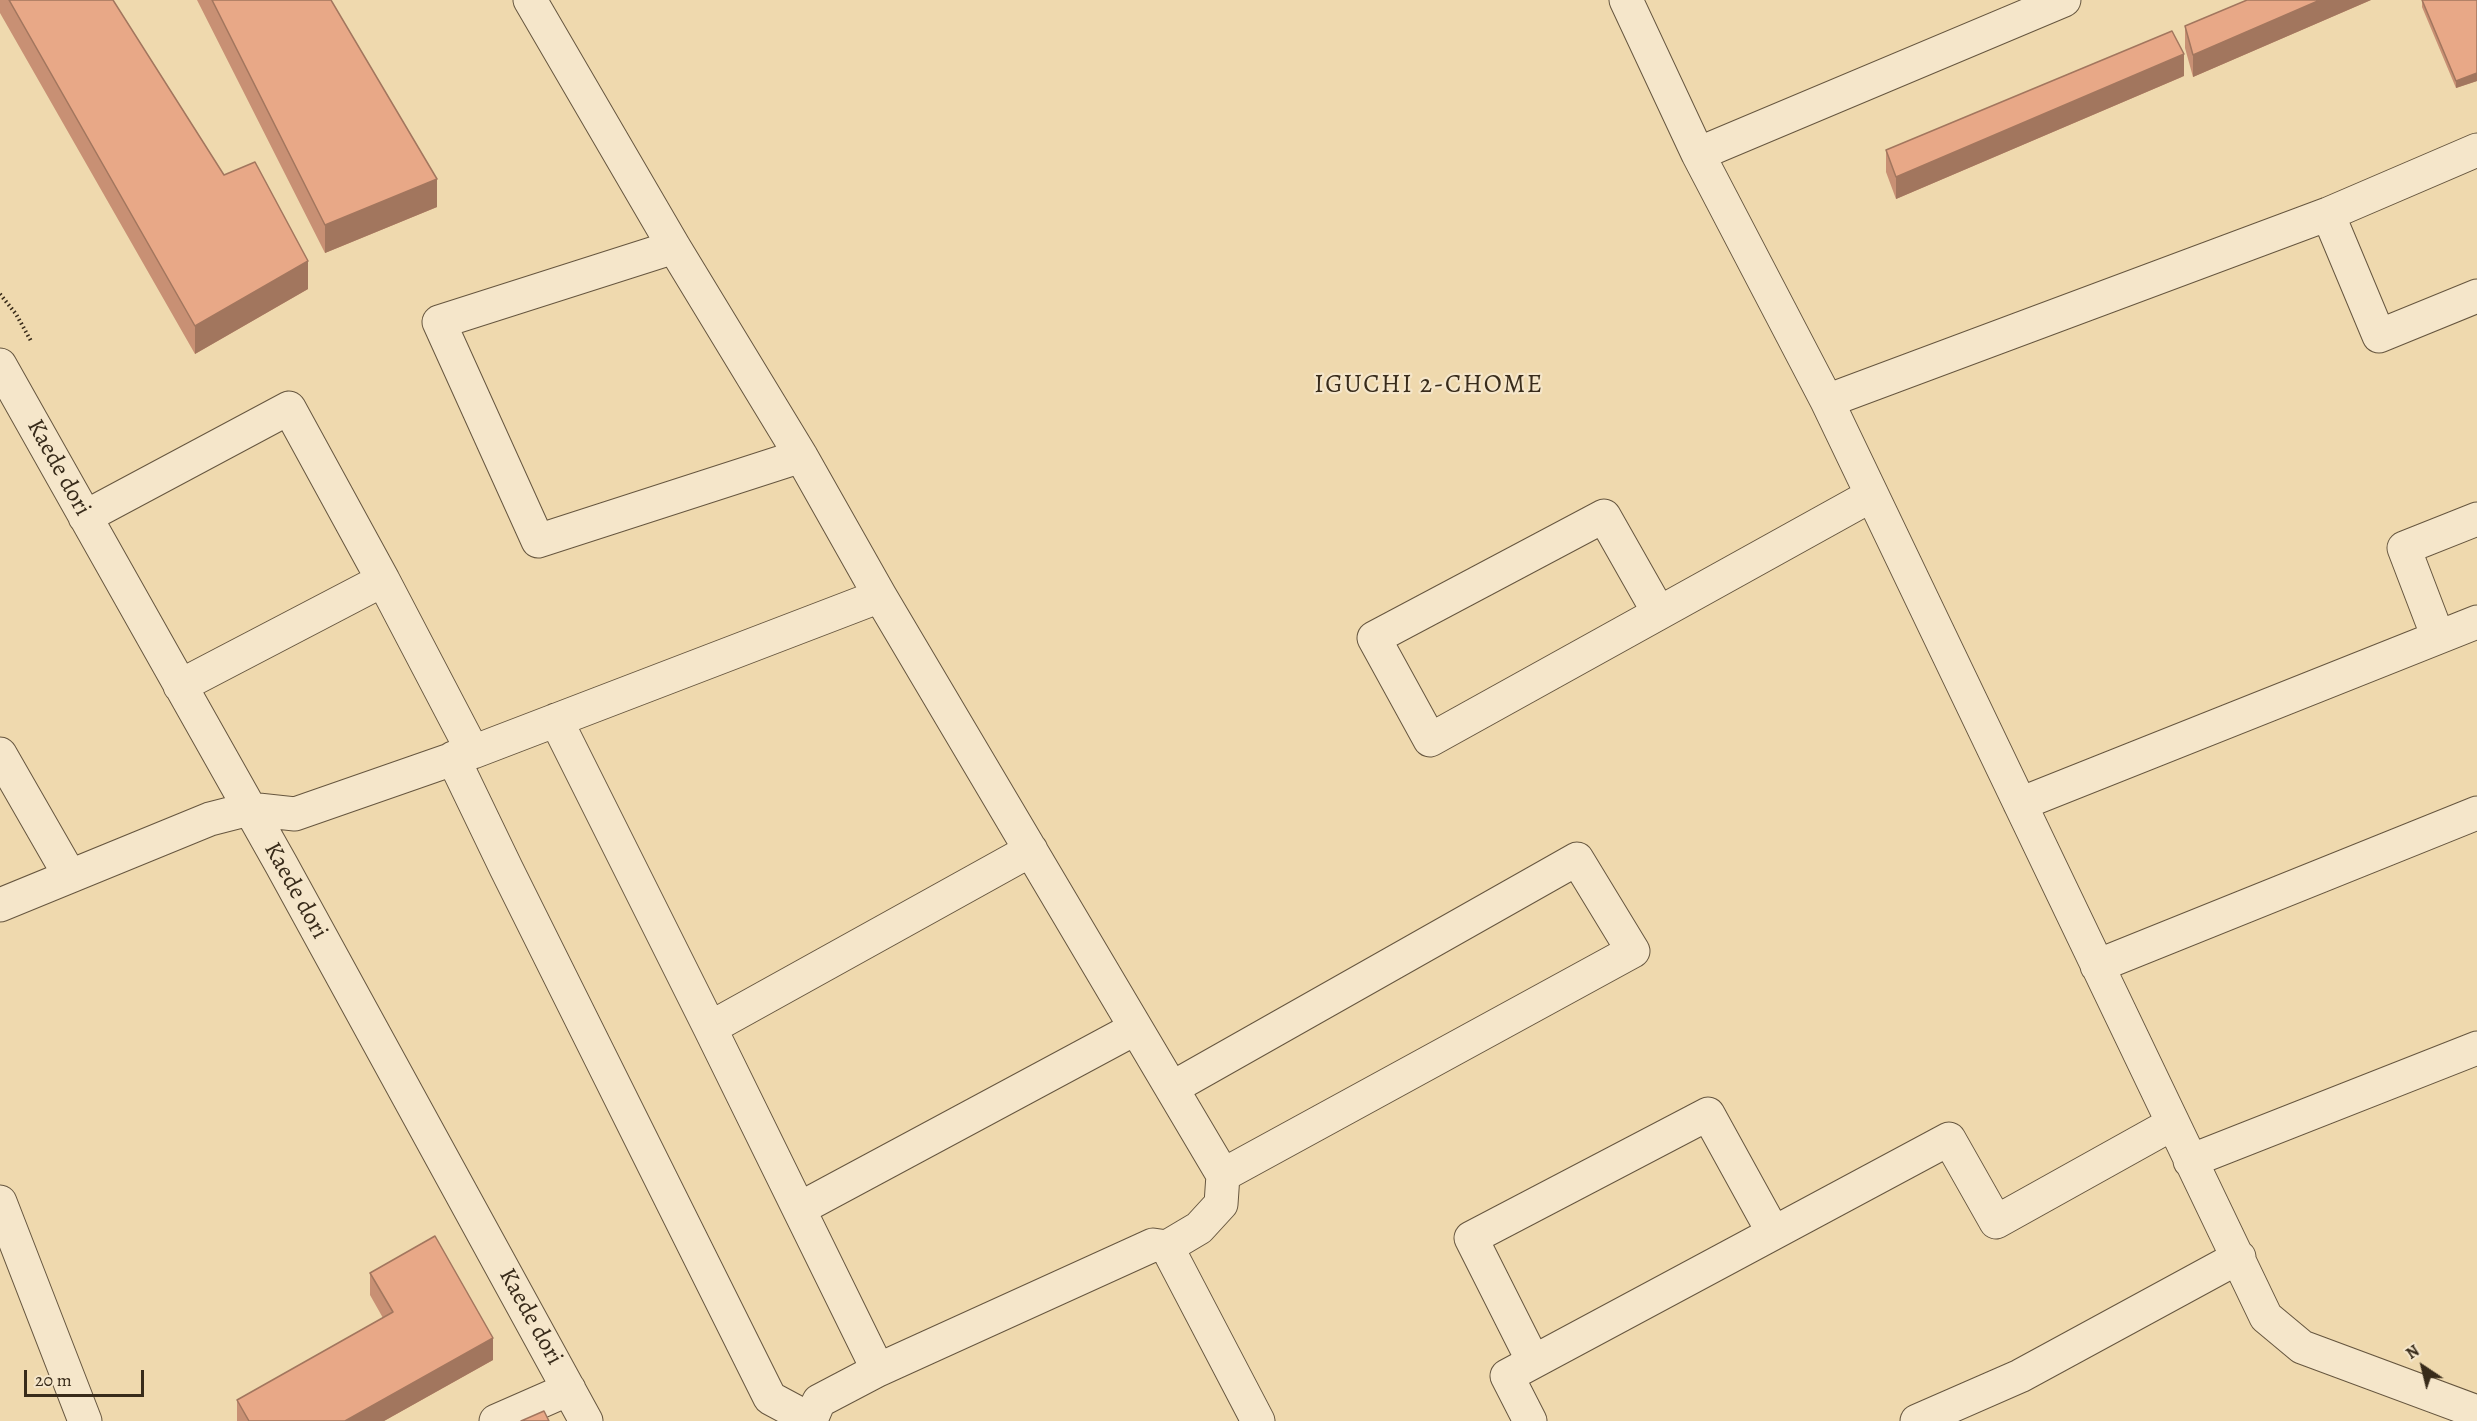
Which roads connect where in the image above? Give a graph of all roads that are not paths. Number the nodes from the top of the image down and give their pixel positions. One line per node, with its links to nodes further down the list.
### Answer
1 (530, 0): 7 (street)
2 (1626, 0): 5 (street)
3 (2064, 0): 5 (street)
4 (2477, 150): 6 (street)
5 (1698, 154): 10 (street)
6 (2328, 214): 8 (street); 10 (street)
7 (674, 248): 11 (street); 11 (street)
8 (2477, 296)
9 (0, 366): 13 (street, Kaede dori)
10 (1827, 401): 12 (street)
11 (801, 456): 16 (street)
12 (1872, 495): 17 (street); 24 (street)
13 (86, 517): 15 (street); 20 (street, Kaede dori)
14 (2477, 519): 19 (street)
15 (383, 580): 20 (street); 23 (street)
16 (880, 596): 21 (street); 27 (street)
17 (1659, 613): 17 (street)
18 (2477, 622): 19 (street)
19 (2438, 637): 24 (street)
20 (180, 686): 25 (street, Kaede dori)
21 (556, 720): 23 (street); 31 (street)
22 (0, 754): 28 (street)
23 (463, 755): 25 (street); 50 (street)
24 (2020, 804): 30 (street)
25 (249, 809): 28 (street); 45 (street, Kaede dori)
26 (2477, 813): 30 (street)
27 (1031, 850): 31 (street); 32 (street)
28 (70, 876): 29 (street)
29 (0, 905)
30 (2097, 966): 35 (street)
31 (710, 1028): 39 (street)
32 (1136, 1028): 34 (street); 39 (street)
33 (2477, 1048): 36 (street)
34 (1172, 1088): 37 (street); 37 (street)
35 (2172, 1124): 36 (street); 40 (street)
36 (2190, 1161): 42 (street)
37 (1223, 1175): 41 (street)
38 (0, 1202): 47 (street)
39 (799, 1209): 44 (street)
40 (1773, 1232): 43 (street); 43 (street)
41 (1167, 1247): 44 (street); 51 (street)
42 (2239, 1257): 46 (street); 53 (street)
43 (1533, 1361): 52 (street)
44 (878, 1370): 50 (street)
45 (569, 1389): 48 (street); 49 (street, Kaede dori)
46 (2477, 1412)
47 (85, 1421)
48 (496, 1421)
49 (586, 1421)
50 (811, 1421)
51 (1258, 1421)
52 (1530, 1421)
53 (1917, 1421)

